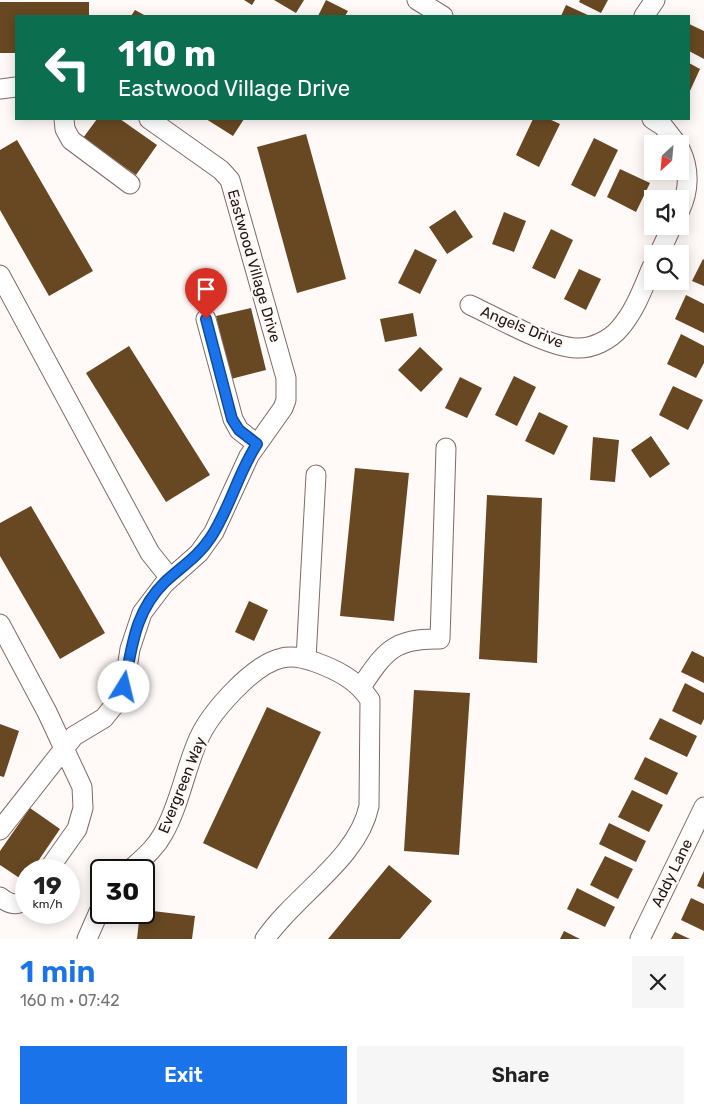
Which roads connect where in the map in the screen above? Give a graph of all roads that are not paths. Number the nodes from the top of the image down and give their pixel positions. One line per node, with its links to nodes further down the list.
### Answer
1 (417, 0): 3 (street)
2 (655, 0): 4 (street)
3 (440, 15)
4 (645, 15)
5 (15, 87): 6 (street)
6 (0, 89)
7 (64, 120): 11 (street)
8 (150, 120): 16 (street, Eastwood Village Drive)
9 (654, 120): 10 (street)
10 (670, 135)
11 (130, 184)
12 (0, 275): 19 (street)
13 (644, 284): 14 (street, Angels Drive)
14 (470, 305)
15 (206, 319): 16 (street)
16 (257, 444): 19 (street, Eastwood Village Drive)
17 (446, 448): 22 (street)
18 (316, 475): 21 (street)
19 (170, 578): 23 (street, Eastwood Village Drive)
20 (0, 624): 23 (street)
21 (306, 659): 22 (street, Evergreen Way); 27 (street, Evergreen Way)
22 (361, 687): 32 (street)
23 (64, 747): 25 (street, Eastwood Village Drive); 26 (street)
24 (704, 807): 33 (street, Addy Lane)
25 (0, 830)
26 (56, 859)
27 (142, 859)
28 (0, 897): 29 (street)
29 (15, 903)
30 (94, 924): 31 (street)
31 (87, 939)
32 (265, 939)
33 (640, 939)

